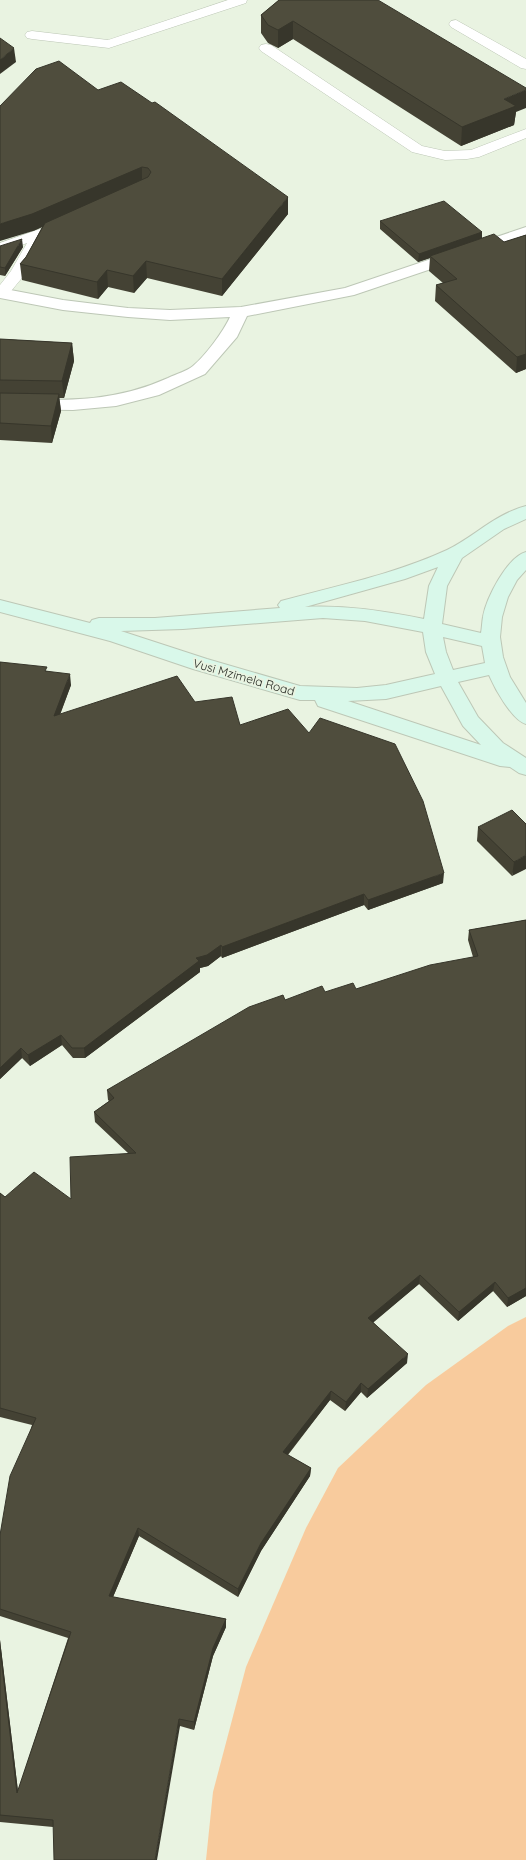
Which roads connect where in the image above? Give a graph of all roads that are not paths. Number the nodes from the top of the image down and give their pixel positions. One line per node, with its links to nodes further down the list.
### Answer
1 (241, 0): 3 (lane)
2 (456, 24): 5 (lane)
3 (32, 35)
4 (266, 48): 6 (lane)
5 (526, 65)
6 (526, 133)
7 (79, 218): 9 (lane)
8 (526, 232): 12 (street)
9 (39, 235): 10 (lane); 11 (lane)
10 (0, 248)
11 (1, 293): 12 (street)
12 (241, 312): 13 (street)
13 (0, 404)
14 (526, 512): 15 (main road)
15 (454, 554): 18 (main road); 20 (main road)
16 (526, 558): 21 (main road)
17 (0, 606): 19 (main road, Vusi Mzimela Road)
18 (247, 616): 19 (main road, Vusi Mzimela Road); 20 (main road, Vusi Mzimela Road)
19 (68, 622): 24 (main road, Vusi Mzimela Road)
20 (432, 628): 21 (main road, Vusi Mzimela Road); 23 (main road)
21 (489, 641): 22 (main road)
22 (495, 667): 23 (main road, Vusi Mzimela Road); 25 (main road)
23 (446, 678): 24 (main road, Vusi Mzimela Road); 26 (main road)
24 (300, 693): 26 (main road)
25 (526, 717)
26 (524, 767)

